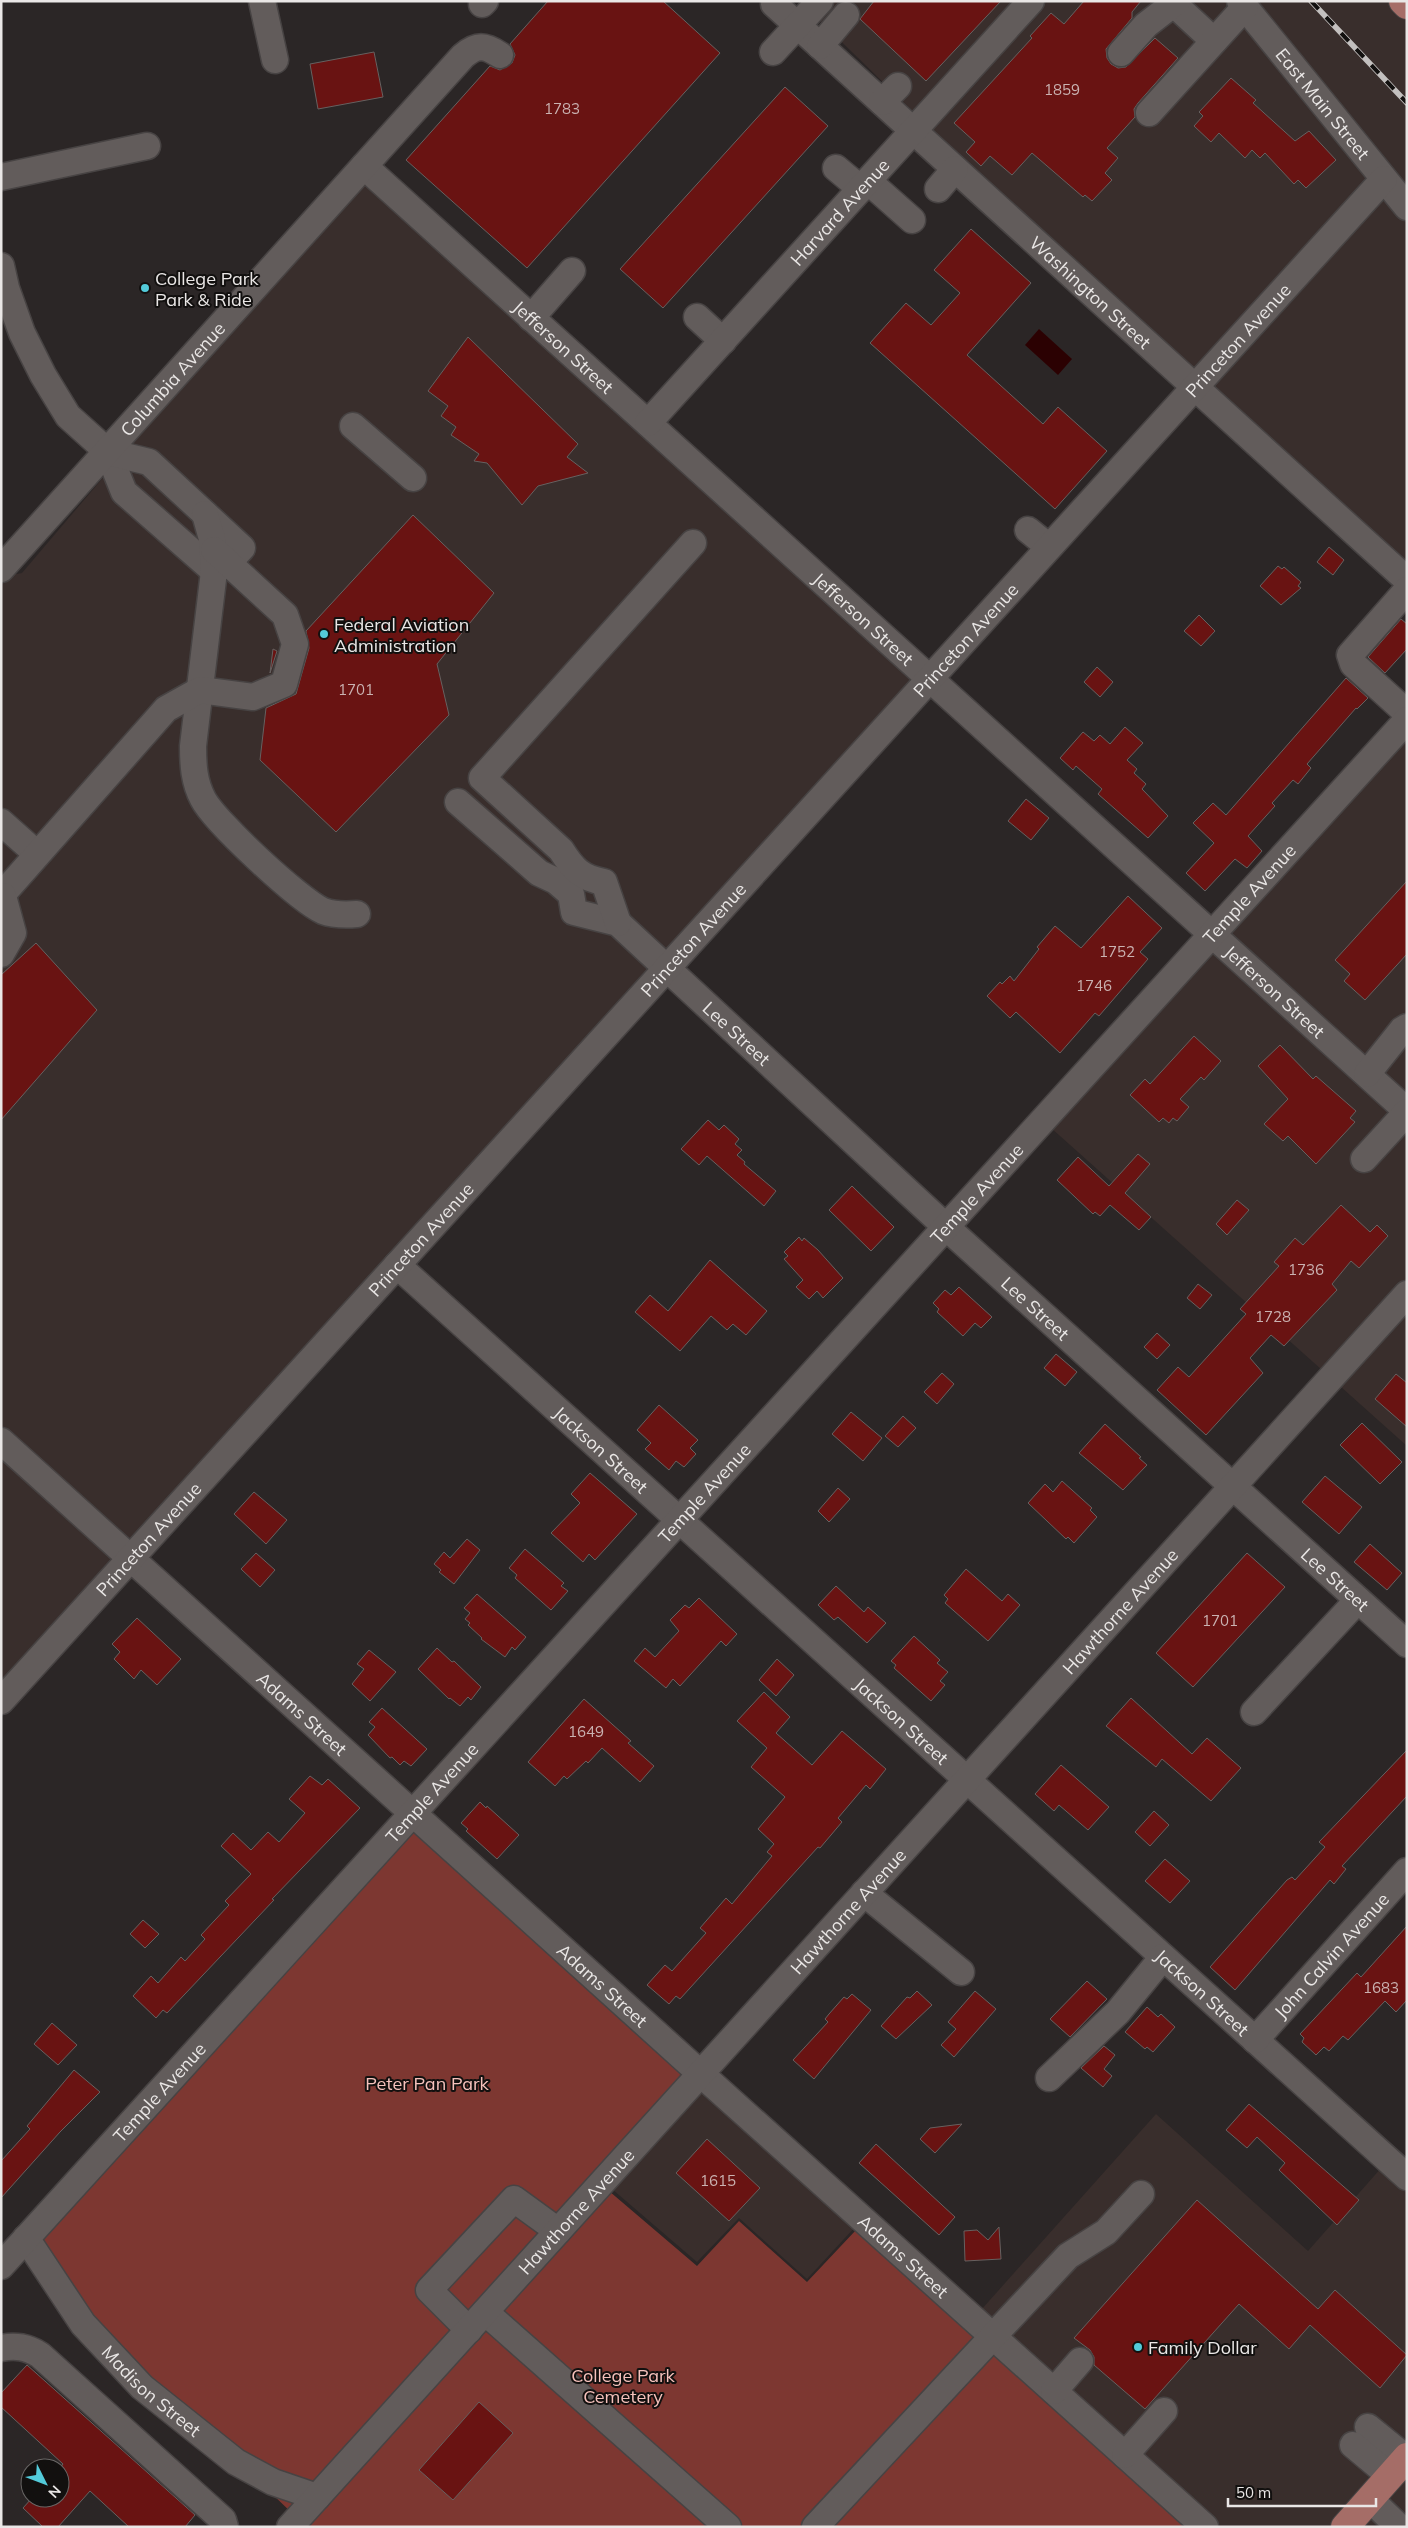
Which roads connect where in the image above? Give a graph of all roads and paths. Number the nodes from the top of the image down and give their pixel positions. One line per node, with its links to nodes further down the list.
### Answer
1 (262, 1): 16 (street)
2 (820, 1): 10 (street)
3 (1031, 1): 18 (street, Harvard Avenue)
4 (1403, 1): 8 (main road)
5 (1175, 3): 11 (street); 14 (street)
6 (774, 4): 10 (street, Washington Street)
7 (1242, 4): 11 (street); 24 (street, East Main Street)
8 (1407, 5)
9 (846, 15): 12 (street)
10 (798, 25): 12 (street, Washington Street); 13 (street)
11 (1214, 41): 17 (street)
12 (820, 46): 18 (street, Washington Street)
13 (773, 52)
14 (1120, 53)
15 (500, 55): 20 (street, Columbia Avenue)
16 (275, 60)
17 (1149, 113)
18 (913, 131): 22 (street, Washington Street); 25 (street, Harvard Avenue)
19 (147, 146): 23 (street)
20 (364, 166): 32 (street, Jefferson Street); 37 (street, Columbia Avenue)
21 (836, 168): 25 (street)
22 (955, 169): 26 (street); 34 (street, Washington Street)
23 (1, 177)
24 (1384, 179): 27 (street, East Main Street); 34 (street, Princeton Avenue)
25 (864, 185): 28 (street); 33 (street, Harvard Avenue)
26 (938, 189)
27 (1407, 207)
28 (912, 220)
29 (1, 266): 37 (street)
30 (572, 271): 32 (street)
31 (697, 317): 33 (street)
32 (532, 318): 35 (street, Jefferson Street)
33 (723, 341): 35 (street, Harvard Avenue)
34 (1195, 387): 41 (street, Princeton Avenue); 44 (street, Washington Street)
35 (648, 423): 46 (street, Jefferson Street)
36 (353, 426): 38 (street)
37 (108, 452): 42 (street); 42 (street); 43 (street, Columbia Avenue)
38 (413, 478)
39 (1028, 530): 41 (street)
40 (693, 543): 52 (street)
41 (1049, 547): 46 (street, Princeton Avenue)
42 (225, 558): 47 (street); 47 (street)
43 (1, 569)
44 (1407, 580)
45 (1407, 590): 48 (street)
46 (930, 679): 58 (street, Jefferson Street); 60 (street, Princeton Avenue)
47 (200, 690): 53 (street); 56 (street)
48 (1407, 713)
49 (1407, 720): 58 (street, Temple Avenue)
50 (458, 802): 54 (street)
51 (1, 822): 53 (street)
52 (561, 850): 54 (street); 57 (street)
53 (37, 854): 55 (street)
54 (540, 874): 57 (street)
55 (2, 896): 59 (street)
56 (357, 914)
57 (618, 923): 60 (street, Lee Street)
58 (1212, 934): 62 (street, Jefferson Street); 65 (street, Temple Avenue)
59 (1, 954)
60 (667, 967): 65 (street, Lee Street); 66 (street, Princeton Avenue)
61 (1407, 1027): 62 (street)
62 (1367, 1074): 63 (street, Jefferson Street)
63 (1407, 1112): 64 (street)
64 (1364, 1159)
65 (946, 1227): 69 (street, Lee Street); 70 (street, Temple Avenue)
66 (397, 1265): 70 (street, Jackson Street); 71 (street, Princeton Avenue)
67 (1407, 1294): 69 (street, Hawthorne Avenue)
68 (1, 1441): 71 (street, Adams Street)
69 (1232, 1487): 72 (street, Lee Street); 76 (street, Hawthorne Avenue)
70 (679, 1521): 76 (street, Jackson Street); 77 (street, Temple Avenue)
71 (131, 1558): 74 (street, Princeton Avenue); 77 (street, Adams Street)
72 (1358, 1600): 73 (street, Lee Street); 75 (street)
73 (1407, 1644)
74 (1, 1701)
75 (1254, 1712)
76 (967, 1780): 79 (street, Hawthorne Avenue); 80 (street, Jackson Street)
77 (412, 1814): 83 (street, Adams Street); 88 (street, Temple Avenue)
78 (1407, 1871): 82 (street, John Calvin Avenue)
79 (864, 1894): 81 (street); 83 (street, Hawthorne Avenue)
80 (1163, 1957): 82 (street, Jackson Street); 84 (street)
81 (961, 1972)
82 (1255, 2040): 85 (street, Jackson Street)
83 (701, 2074): 87 (street, Hawthorne Avenue); 91 (street, Adams Street)
84 (1048, 2078)
85 (1407, 2177)
86 (1141, 2194): 91 (street)
87 (558, 2231): 90 (street, Hawthorne Avenue); 90 (street)
88 (26, 2238): 89 (street, Temple Avenue); 99 (street, Madison Street)
89 (1, 2266)
90 (477, 2321): 99 (street, Hawthorne Avenue); 104 (street)
91 (992, 2335): 94 (street, Adams Street); 105 (street)
92 (1, 2348): 102 (street)
93 (1080, 2361): 94 (street)
94 (1054, 2391): 97 (street, Adams Street)
95 (1164, 2411): 97 (street)
96 (1360, 2436): 98 (street)
97 (1125, 2455): 106 (street, Adams Street)
98 (1401, 2464): 100 (main road)
99 (317, 2497): 103 (street, Hawthorne Avenue)
100 (1370, 2499): 101 (street); 107 (main road)
101 (1397, 2526)
102 (225, 2527)
103 (290, 2527)
104 (728, 2527)
105 (815, 2527)
106 (1205, 2527)
107 (1345, 2527)

